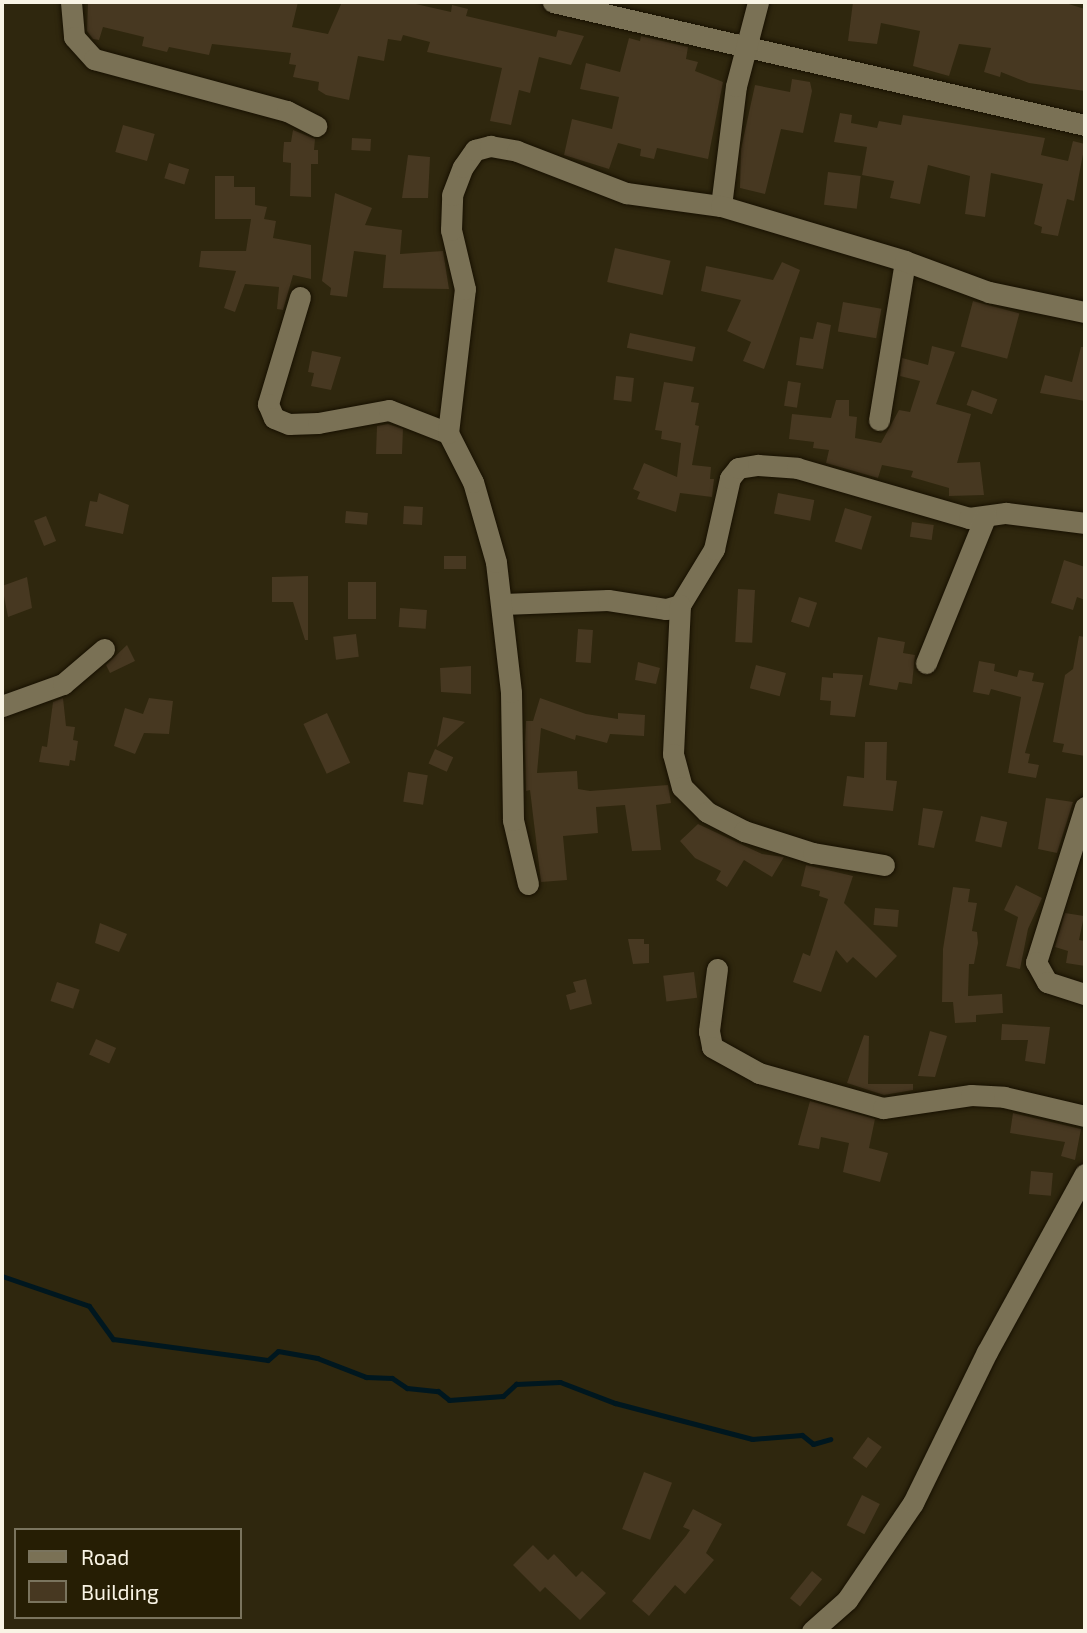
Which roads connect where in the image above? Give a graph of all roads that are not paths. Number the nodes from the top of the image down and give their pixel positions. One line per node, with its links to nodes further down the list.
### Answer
1 (71, 2): 6 (street)
2 (553, 2): 4 (street)
3 (758, 2): 4 (street)
4 (744, 47): 5 (street); 7 (street)
5 (1085, 125)
6 (316, 126)
7 (721, 206): 8 (street); 12 (street)
8 (905, 261): 10 (street); 11 (street)
9 (300, 297): 12 (street)
10 (1085, 312)
11 (879, 420)
12 (448, 433): 15 (street)
13 (985, 518): 14 (street); 16 (street); 18 (street)
14 (1085, 523)
15 (503, 604): 16 (street); 22 (street)
16 (680, 604): 21 (street)
17 (104, 649): 19 (street)
18 (926, 663)
19 (2, 706)
20 (1085, 807): 24 (street)
21 (884, 865)
22 (528, 884)
23 (717, 969): 25 (street)
24 (1085, 995)
25 (1085, 1116)
26 (1085, 1174): 27 (street)
27 (812, 1631)

